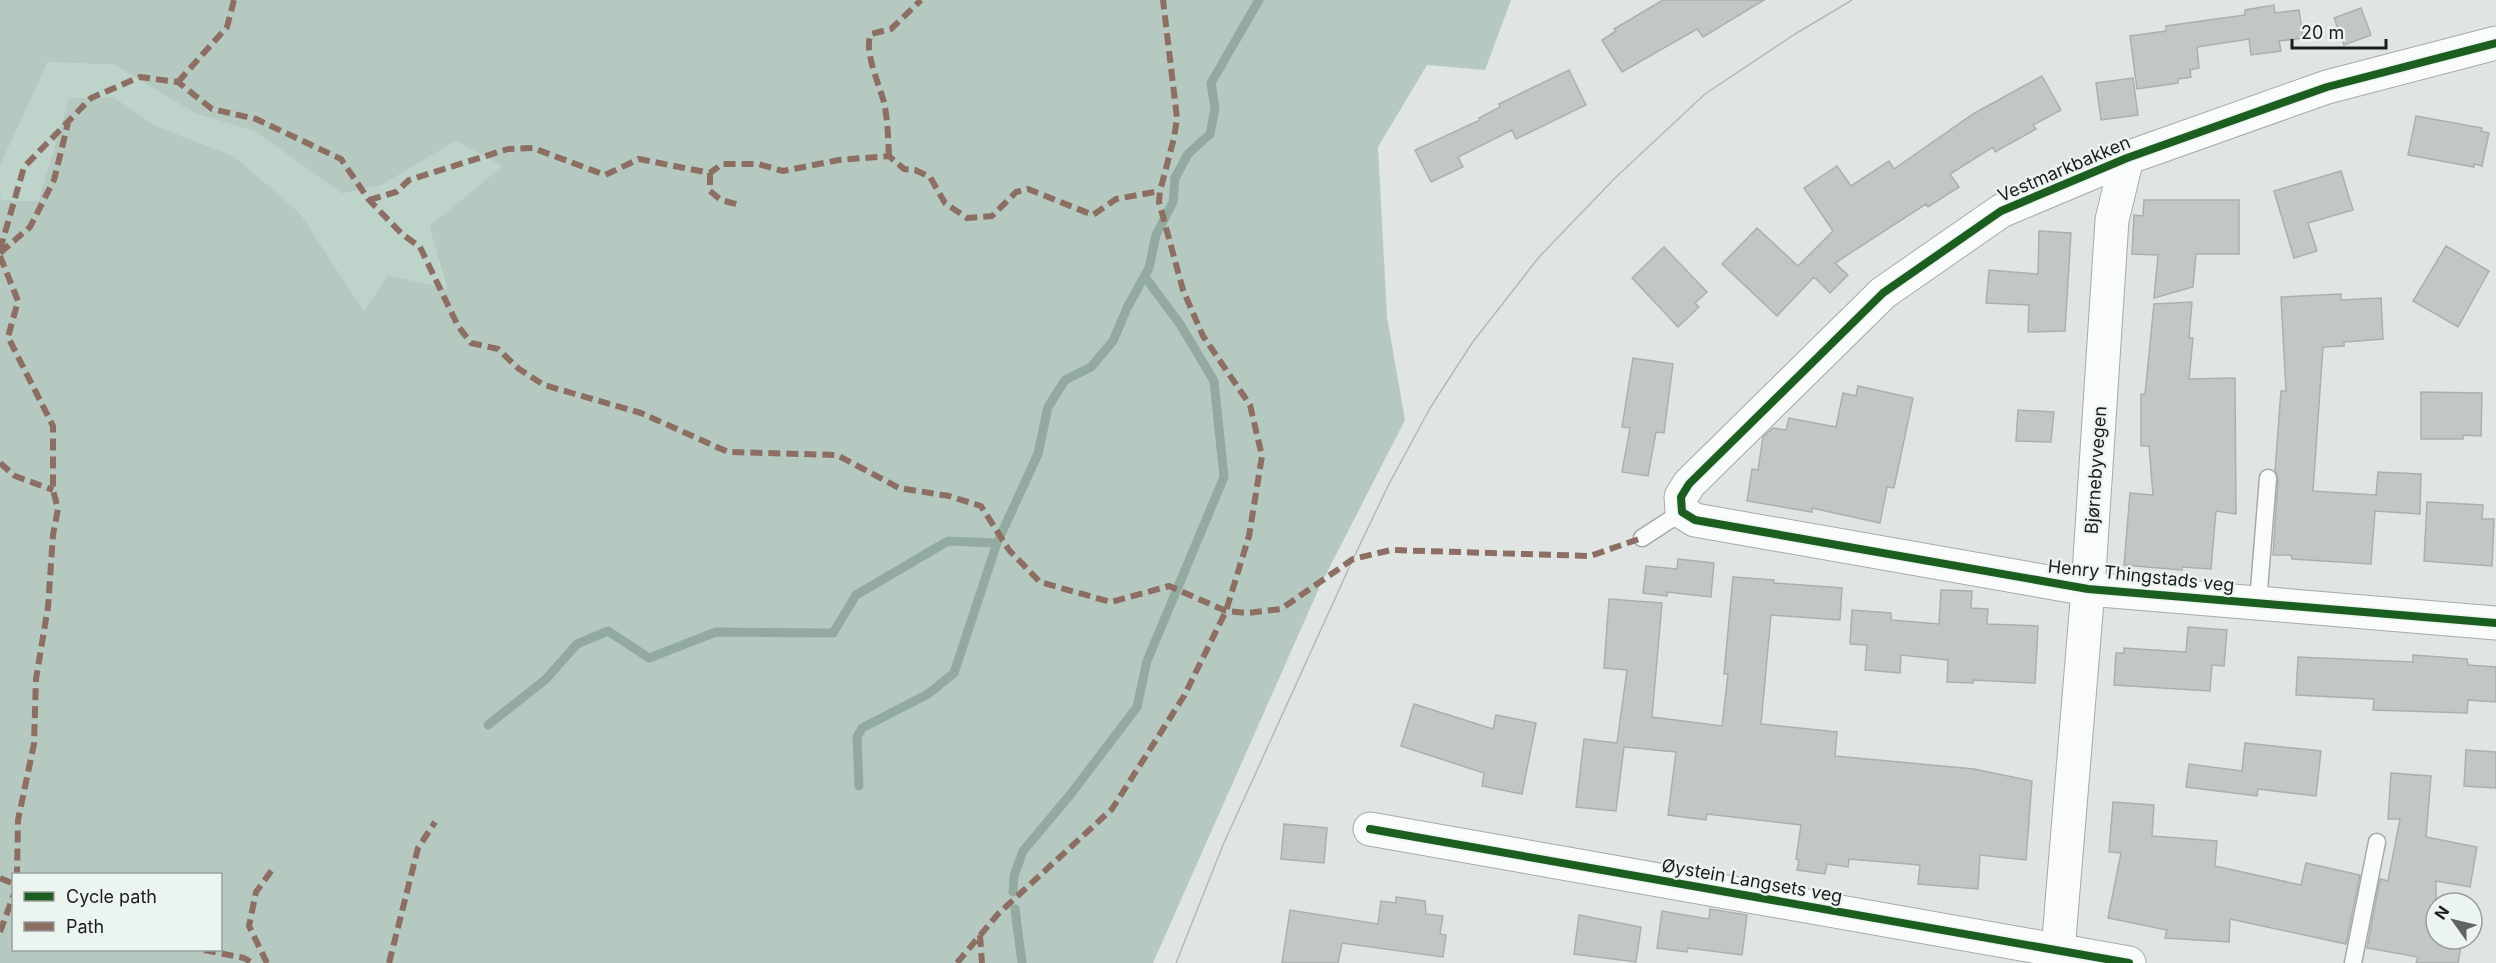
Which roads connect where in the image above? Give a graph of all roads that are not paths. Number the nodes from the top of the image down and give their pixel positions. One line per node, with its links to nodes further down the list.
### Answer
1 (2496, 43): 2 (street, Vestmarkbakken)
2 (2127, 158): 4 (street, Vestmarkbakken); 6 (street, Bjørnebyvegen)
3 (2268, 478): 7 (lane)
4 (1682, 512): 5 (lane); 6 (street, Henry Thingstads veg)
5 (1642, 538)
6 (2088, 589): 7 (street, Henry Thingstads veg); 11 (street, Bjørnebyvegen)
7 (2258, 602): 8 (street, Henry Thingstads veg)
8 (2496, 622)
9 (1370, 829): 11 (street, Øystein Langsets veg)
10 (2377, 842): 13 (lane)
11 (2058, 957): 12 (street, Øystein Langsets veg)
12 (2129, 963)
13 (2353, 963)

